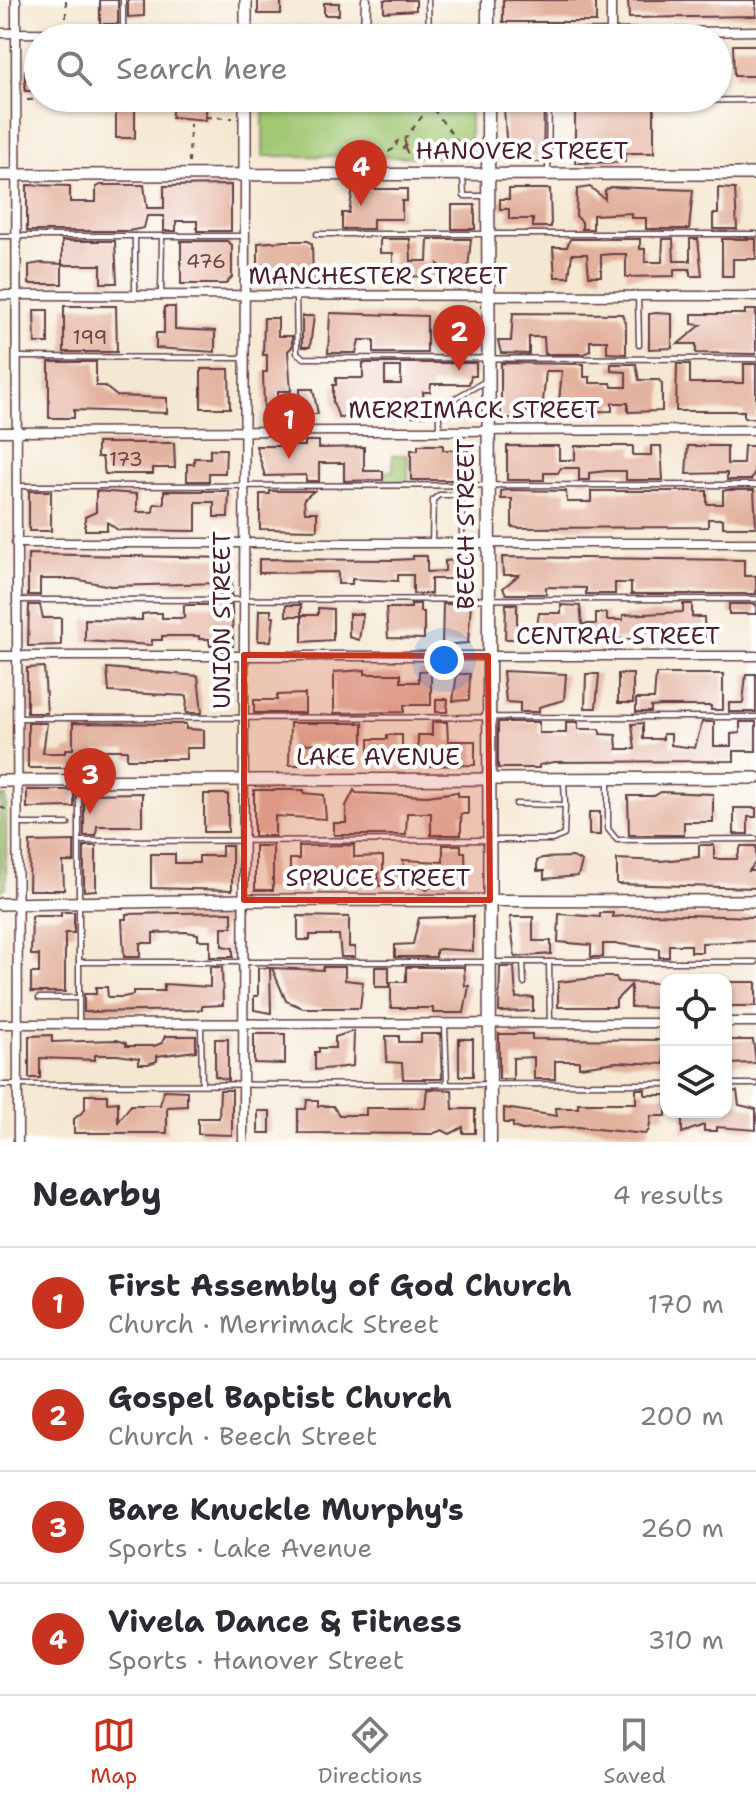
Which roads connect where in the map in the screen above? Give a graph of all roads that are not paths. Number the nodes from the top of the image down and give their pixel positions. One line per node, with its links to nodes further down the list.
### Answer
1 (16, 0): 17 (street)
2 (123, 0): 8 (lane)
3 (246, 0): 9 (street)
4 (366, 0): 10 (street)
5 (428, 0): 11 (lane)
6 (488, 0): 12 (main road)
7 (611, 0): 13 (street)
8 (123, 24)
9 (246, 24)
10 (365, 24)
11 (429, 24)
12 (488, 24)
13 (611, 24)
14 (732, 31): 15 (street)
15 (756, 31)
16 (0, 33): 17 (street)
17 (16, 33): 18 (street); 29 (street)
18 (24, 33)
19 (732, 100): 20 (lane)
20 (756, 100)
21 (245, 112): 30 (street, UNION STREET)
22 (488, 112): 26 (main road, BEECH STREET)
23 (549, 112): 24 (lane)
24 (548, 172): 26 (street, HANOVER STREET); 27 (street, HANOVER STREET)
25 (463, 173): 26 (street, HANOVER STREET); 30 (street, HANOVER STREET); 31 (lane)
26 (487, 173): 31 (main road, BEECH STREET)
27 (756, 174)
28 (0, 175): 29 (street, HANOVER STREET)
29 (16, 175): 30 (street, HANOVER STREET); 36 (street)
30 (245, 175): 39 (street, UNION STREET)
31 (488, 196): 34 (main road, BEECH STREET)
32 (317, 234): 34 (lane)
33 (756, 234): 34 (lane)
34 (488, 235): 45 (main road, BEECH STREET)
35 (0, 236): 36 (lane)
36 (16, 236): 37 (lane); 41 (street)
37 (135, 236): 38 (lane); 42 (lane)
38 (162, 236): 39 (lane); 43 (lane)
39 (245, 236): 48 (street, UNION STREET)
40 (0, 295): 41 (street, MANCHESTER STREET)
41 (18, 295): 42 (street, MANCHESTER STREET); 50 (street)
42 (135, 296): 43 (street, MANCHESTER STREET)
43 (161, 296): 48 (street, MANCHESTER STREET)
44 (296, 296): 45 (street, MANCHESTER STREET); 48 (street, MANCHESTER STREET); 53 (lane)
45 (488, 296): 46 (street, MANCHESTER STREET); 53 (main road, BEECH STREET)
46 (638, 296): 47 (street, MANCHESTER STREET); 49 (lane)
47 (756, 296)
48 (245, 297): 51 (street, UNION STREET)
49 (639, 345)
50 (17, 357): 51 (lane); 60 (street)
51 (244, 358): 58 (street, UNION STREET)
52 (756, 359): 53 (lane)
53 (488, 360): 54 (main road, BEECH STREET)
54 (488, 380): 55 (lane); 56 (main road, BEECH STREET)
55 (439, 430): 56 (street, MERRIMACK STREET); 58 (street, MERRIMACK STREET)
56 (488, 430): 57 (street, MERRIMACK STREET); 62 (main road, BEECH STREET)
57 (756, 430)
58 (244, 431): 60 (street, MERRIMACK STREET); 65 (street, UNION STREET)
59 (0, 432): 60 (street, MERRIMACK STREET)
60 (17, 432): 64 (street)
61 (462, 485): 62 (lane); 65 (lane); 66 (lane)
62 (488, 485): 63 (lane); 72 (main road, BEECH STREET)
63 (756, 485)
64 (16, 486): 65 (lane); 67 (street)
65 (244, 487): 69 (street, UNION STREET)
66 (462, 495): 70 (lane); 71 (lane)
67 (16, 543): 69 (street); 75 (street)
68 (756, 543): 72 (street)
69 (244, 544): 70 (street); 73 (street, UNION STREET)
70 (432, 544): 71 (street)
71 (462, 544): 72 (street)
72 (488, 544): 76 (main road, BEECH STREET)
73 (244, 599): 75 (lane); 76 (lane); 77 (street, UNION STREET)
74 (756, 599): 76 (lane)
75 (16, 600): 79 (street)
76 (488, 600): 80 (main road, BEECH STREET)
77 (244, 655): 79 (street, CENTRAL STREET); 80 (street, CENTRAL STREET); 85 (street, UNION STREET)
78 (0, 656): 79 (street, CENTRAL STREET)
79 (15, 656): 84 (street)
80 (488, 656): 81 (street, CENTRAL STREET); 82 (main road, BEECH STREET)
81 (756, 656)
82 (488, 714): 83 (lane); 85 (lane); 90 (main road, BEECH STREET)
83 (756, 717)
84 (16, 718): 85 (lane); 93 (street)
85 (244, 718): 89 (street, UNION STREET)
86 (564, 778): 87 (street, LAKE AVENUE); 90 (street, LAKE AVENUE); 95 (lane)
87 (608, 778): 88 (street, LAKE AVENUE); 98 (lane)
88 (756, 778)
89 (244, 779): 90 (street, LAKE AVENUE); 91 (street, LAKE AVENUE); 101 (street, UNION STREET)
90 (489, 779): 99 (main road, BEECH STREET)
91 (79, 780): 93 (street, LAKE AVENUE); 100 (lane)
92 (0, 781): 93 (street, LAKE AVENUE)
93 (17, 781): 96 (street)
94 (516, 804): 95 (lane)
95 (565, 805): 99 (lane)
96 (17, 824): 97 (lane); 106 (street)
97 (68, 824)
98 (756, 839)
99 (490, 840): 101 (lane); 103 (main road, BEECH STREET)
100 (79, 841): 101 (lane); 104 (lane)
101 (244, 841): 102 (street, UNION STREET)
102 (244, 900): 103 (street, SPRUCE STREET); 104 (street, SPRUCE STREET); 113 (street, UNION STREET)
103 (490, 900): 105 (street, SPRUCE STREET); 109 (main road, BEECH STREET)
104 (79, 901): 106 (street, SPRUCE STREET); 108 (lane)
105 (756, 901)
106 (18, 903): 107 (street, SPRUCE STREET); 126 (street)
107 (0, 904)
108 (79, 962): 113 (lane); 116 (lane)
109 (490, 962): 110 (lane); 113 (lane); 122 (main road, BEECH STREET)
110 (523, 962): 111 (lane); 114 (lane)
111 (549, 962): 112 (lane); 123 (lane)
112 (756, 962)
113 (244, 963): 117 (street, UNION STREET)
114 (524, 983)
115 (39, 998): 116 (lane)
116 (79, 998): 127 (lane)
117 (244, 1022): 120 (street); 121 (street); 129 (street, UNION STREET)
118 (732, 1022): 119 (street)
119 (756, 1022)
120 (201, 1023): 127 (street); 128 (lane)
121 (445, 1023): 122 (street); 130 (lane)
122 (490, 1023): 123 (street); 131 (main road, BEECH STREET)
123 (550, 1023): 124 (street)
124 (660, 1023)
125 (0, 1024): 126 (street)
126 (18, 1024): 127 (street); 136 (street)
127 (79, 1024)
128 (202, 1084): 129 (lane); 136 (lane)
129 (243, 1084): 130 (lane); 138 (street, UNION STREET)
130 (447, 1084): 131 (lane)
131 (490, 1084): 132 (lane); 139 (main road, BEECH STREET)
132 (660, 1084)
133 (732, 1084): 134 (lane)
134 (756, 1084)
135 (0, 1085): 136 (lane)
136 (18, 1085): 137 (street)
137 (18, 1142)
138 (243, 1142)
139 (490, 1142)

